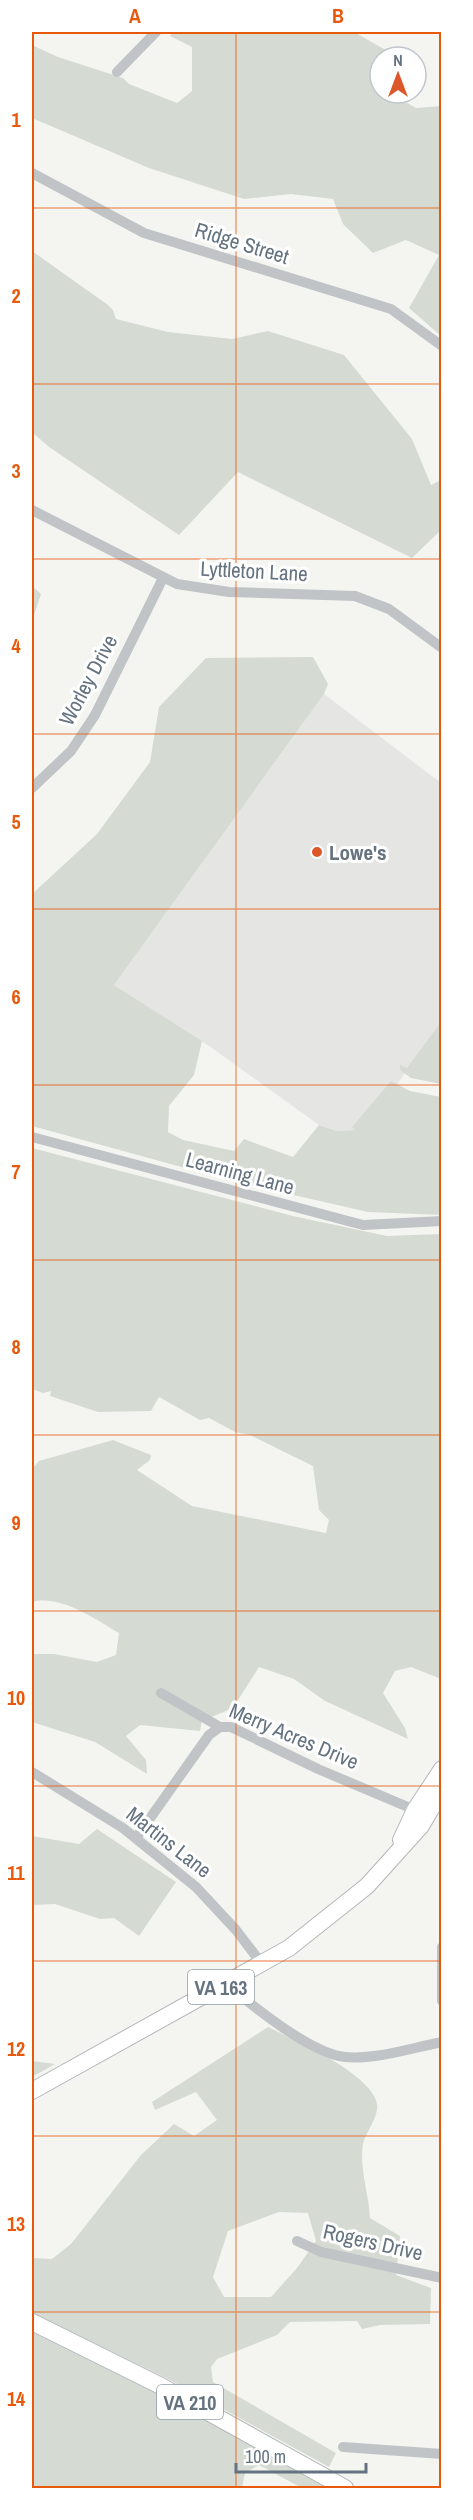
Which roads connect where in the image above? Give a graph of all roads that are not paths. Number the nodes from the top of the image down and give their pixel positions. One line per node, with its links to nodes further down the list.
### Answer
1 (156, 32): 2 (street)
2 (117, 72)
3 (32, 173): 4 (street, Ridge Street)
4 (441, 346)
5 (32, 510): 6 (street, Lyttleton Lane)
6 (163, 578): 7 (street, Lyttleton Lane); 8 (street, Worley Drive)
7 (441, 648)
8 (32, 788)
9 (32, 1137): 10 (street, Learning Lane)
10 (441, 1221)
11 (161, 1693): 12 (street, Merry Acres Drive)
12 (220, 1727): 16 (street, Merry Acres Drive); 17 (street)
13 (441, 1769): 16 (main road, VA 163)
14 (32, 1772): 17 (street, Martins Lane)
15 (441, 1790): 18 (main road, VA 163)
16 (416, 1810): 18 (main road, VA 163)
17 (136, 1838): 20 (street, Martins Lane)
18 (393, 1857): 20 (main road, VA 163)
19 (441, 1947): 22 (street)
20 (262, 1964): 21 (main road, VA 163)
21 (227, 1984): 23 (street); 24 (main road, VA 163)
22 (441, 2001)
23 (441, 2042)
24 (32, 2091)
25 (297, 2241): 26 (street, Rogers Drive)
26 (441, 2278)
27 (32, 2322): 30 (main road, VA 210)
28 (343, 2447): 29 (street)
29 (441, 2454)
30 (345, 2488)

